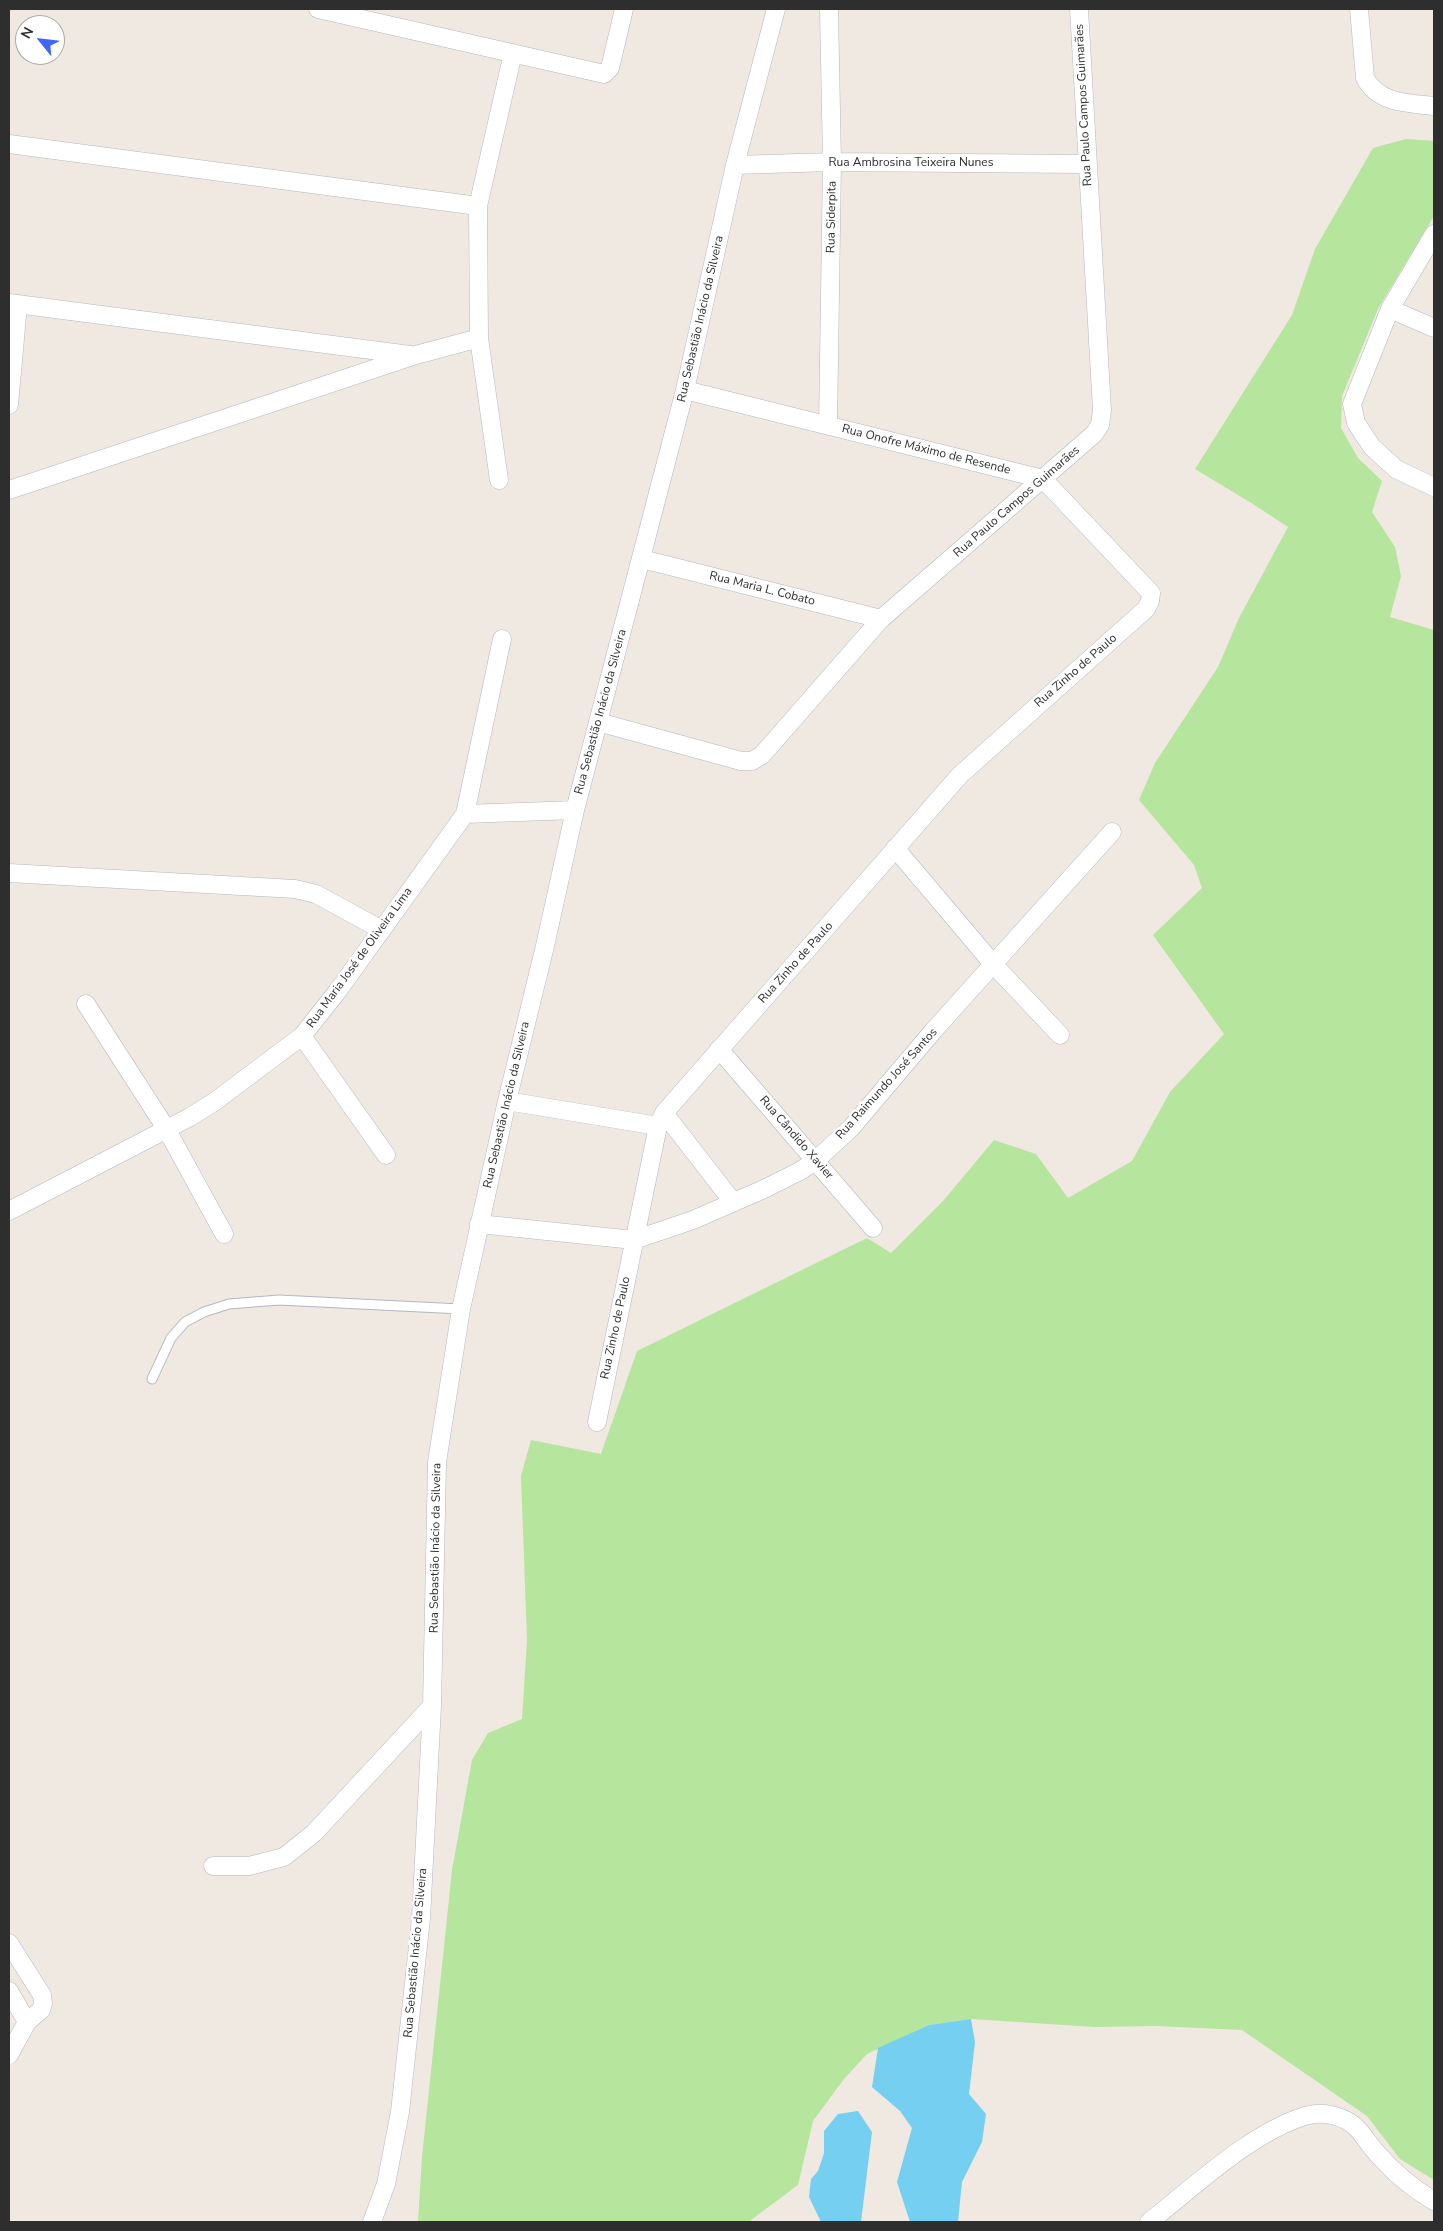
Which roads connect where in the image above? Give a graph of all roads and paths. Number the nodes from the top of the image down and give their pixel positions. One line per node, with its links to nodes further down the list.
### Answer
1 (318, 9): 7 (street)
2 (624, 9): 7 (street)
3 (776, 9): 12 (street, Rua Sebastião Inácio da Silveira)
4 (829, 9): 10 (street, Rua Siderpita)
5 (1079, 9): 11 (street, Rua Paulo Campos Guimarães)
6 (1359, 9): 8 (street)
7 (513, 53): 13 (street)
8 (1434, 106)
9 (9, 144): 13 (street)
10 (832, 162): 11 (street, Rua Ambrosina Teixeira Nunes); 12 (street, Rua Ambrosina Teixeira Nunes); 22 (street, Rua Siderpita)
11 (1087, 164): 23 (street, Rua Paulo Campos Guimarães)
12 (735, 165): 20 (street, Rua Sebastião Inácio da Silveira)
13 (478, 206): 18 (street)
14 (1434, 234): 16 (street)
15 (13, 304): 19 (street); 21 (street)
16 (1390, 309): 17 (street); 25 (street)
17 (1434, 328)
18 (479, 338): 19 (street); 24 (street)
19 (416, 355): 26 (street)
20 (685, 390): 22 (street, Rua Onofre Máximo de Resende); 27 (street, Rua Sebastião Inácio da Silveira)
21 (9, 405)
22 (828, 426): 23 (street, Rua Onofre Máximo de Resende)
23 (1043, 479): 28 (street, Rua Paulo Campos Guimarães); 34 (street, Rua Zinho de Paulo)
24 (499, 480)
25 (1434, 487)
26 (9, 490)
27 (642, 560): 28 (street, Rua Maria L. Cobato); 30 (street, Rua Sebastião Inácio da Silveira)
28 (881, 619): 30 (street, Rua Paulo Campos Guimarães)
29 (502, 639): 32 (street)
30 (598, 722): 31 (street, Rua Sebastião Inácio da Silveira)
31 (576, 810): 32 (street); 42 (street, Rua Sebastião Inácio da Silveira)
32 (465, 814): 36 (street, Rua Maria José de Oliveira Lima)
33 (1112, 832): 37 (street, Rua Raimundo José Santos)
34 (895, 848): 37 (street); 41 (street, Rua Zinho de Paulo)
35 (9, 873): 36 (street)
36 (382, 930): 40 (street, Rua Maria José de Oliveira Lima)
37 (994, 965): 39 (street); 46 (street, Rua Raimundo José Santos)
38 (86, 1004): 44 (street)
39 (1060, 1035)
40 (302, 1036): 44 (street, Rua Maria José de Oliveira Lima); 45 (street)
41 (719, 1049): 43 (street, Rua Zinho de Paulo); 46 (street, Rua Cândido Xavier)
42 (506, 1101): 43 (street); 49 (street, Rua Sebastião Inácio da Silveira)
43 (661, 1120): 47 (street); 52 (street, Rua Zinho de Paulo)
44 (167, 1130): 48 (street, Rua Maria José de Oliveira Lima); 51 (street)
45 (386, 1155)
46 (816, 1161): 47 (street, Rua Raimundo José Santos); 50 (street, Rua Cândido Xavier)
47 (732, 1202): 52 (street, Rua Raimundo José Santos)
48 (9, 1211)
49 (479, 1224): 52 (street, Rua Raimundo José Santos); 53 (street, Rua Sebastião Inácio da Silveira)
50 (874, 1228)
51 (224, 1234)
52 (634, 1240): 55 (street, Rua Zinho de Paulo)
53 (461, 1309): 54 (lane); 56 (street, Rua Sebastião Inácio da Silveira)
54 (152, 1379)
55 (597, 1422)
56 (432, 1706): 57 (street); 63 (street, Rua Sebastião Inácio da Silveira)
57 (213, 1866)
58 (9, 1943): 60 (street)
59 (9, 1991): 60 (street)
60 (27, 2022): 61 (street)
61 (9, 2054)
62 (1434, 2201): 64 (street)
63 (372, 2222)
64 (1149, 2222)

